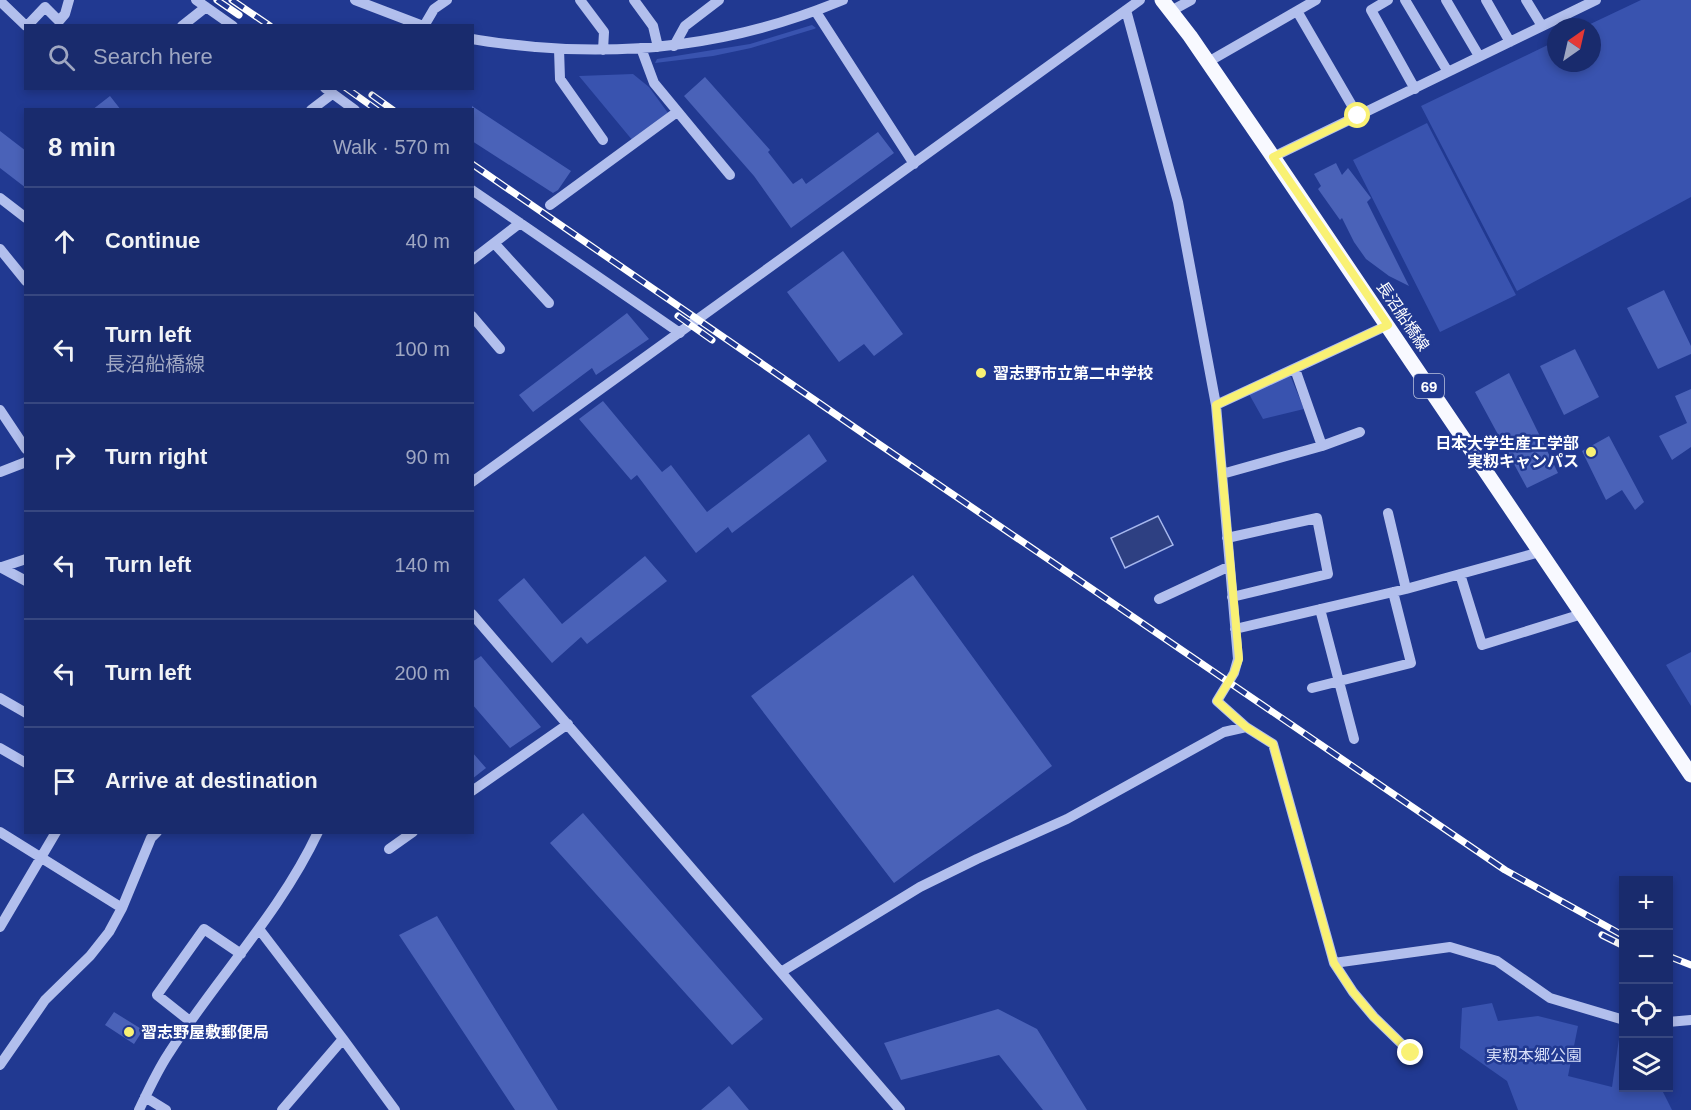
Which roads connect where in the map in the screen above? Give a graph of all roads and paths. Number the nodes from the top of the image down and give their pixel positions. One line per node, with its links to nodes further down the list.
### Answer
1 (69, 0): 25 (street)
2 (196, 0): 20 (street)
3 (355, 0): 28 (street)
4 (447, 0): 29 (street)
5 (580, 0): 37 (street)
6 (634, 0): 34 (street)
7 (719, 0): 33 (street)
8 (843, 0): 23 (street)
9 (1140, 0): 21 (street)
10 (1191, 0): 19 (street)
11 (1316, 0): 22 (street)
12 (1388, 0): 41 (street)
13 (1405, 0): 40 (street)
14 (1446, 0): 38 (street)
15 (1486, 0): 32 (street)
16 (1526, 0): 30 (street)
17 (1596, 0): 30 (street)
18 (0, 1): 24 (street)
19 (1167, 5): 39 (main road, 長沼船橋線 / 69)
20 (206, 7): 26 (street); 27 (street)
21 (1126, 10): 49 (street); 66 (street)
22 (1298, 11): 39 (street); 46 (street)
23 (816, 12): 33 (street); 49 (street)
24 (24, 24)
25 (28, 24)
26 (185, 24)
27 (230, 24)
28 (419, 24)
29 (425, 24)
30 (1542, 26): 32 (street)
31 (474, 39): 36 (street)
32 (1510, 42): 38 (street)
33 (675, 46): 34 (street)
34 (658, 47): 35 (street)
35 (641, 48): 37 (street); 45 (street)
36 (559, 49): 37 (street); 47 (street)
37 (603, 50)
38 (1479, 56): 40 (street)
39 (1208, 62): 48 (main road, 長沼船橋線 / 69)
40 (1448, 72): 41 (street)
41 (1415, 89): 46 (street)
42 (328, 91): 43 (street); 44 (street)
43 (313, 108)
44 (352, 108)
45 (677, 112): 50 (street); 53 (street)
46 (1358, 116): 48 (street)
47 (603, 140)
48 (1273, 157): 62 (main road, 長沼船橋線 / 69)
49 (914, 165): 63 (street)
50 (730, 175)
51 (474, 191): 55 (street)
52 (0, 198): 54 (street)
53 (550, 205)
54 (24, 216)
55 (520, 223): 56 (street); 63 (street)
56 (494, 243): 58 (street); 60 (street)
57 (1, 253): 59 (street)
58 (474, 258)
59 (24, 279)
60 (549, 303)
61 (474, 317): 64 (street)
62 (1388, 325): 65 (street); 77 (main road, 長沼船橋線 / 69)
63 (680, 333): 74 (street)
64 (500, 349)
65 (1295, 369): 66 (street); 70 (street)
66 (1216, 405): 73 (street)
67 (0, 410): 69 (street)
68 (1360, 432): 70 (street)
69 (24, 446)
70 (1322, 446): 73 (street)
71 (24, 463): 72 (street)
72 (0, 472)
73 (1222, 474): 76 (street)
74 (474, 481)
75 (1388, 513): 83 (street)
76 (1227, 538): 79 (street); 85 (street)
77 (1540, 552): 81 (street); 88 (main road, 長沼船橋線 / 69)
78 (24, 560): 80 (street)
79 (1230, 566): 85 (street); 86 (street)
80 (1, 567): 82 (street)
81 (1460, 574): 83 (street); 88 (street)
82 (24, 580)
83 (1406, 590): 84 (street)
84 (1393, 592): 87 (street); 91 (street)
85 (1232, 597): 90 (street)
86 (1159, 598)
87 (1320, 609): 90 (street); 91 (street)
88 (1582, 614): 100 (main road, 長沼船橋線 / 69)
89 (474, 616): 95 (street)
90 (1235, 629): 96 (street)
91 (1339, 681): 92 (street); 97 (street)
92 (1312, 688)
93 (0, 698): 94 (street)
94 (24, 712)
95 (568, 724): 101 (street); 114 (street)
96 (1246, 727): 113 (street); 114 (street)
97 (1354, 739)
98 (0, 747): 99 (street)
99 (24, 762)
100 (1691, 775)
101 (474, 790)
102 (0, 832): 108 (street)
103 (55, 834): 108 (street)
104 (155, 834): 109 (street)
105 (317, 834): 111 (street)
106 (410, 834): 107 (street)
107 (389, 849)
108 (41, 857): 109 (street); 110 (street)
109 (122, 908): 121 (street)
110 (1, 924)
111 (259, 929): 112 (street); 119 (street)
112 (241, 954): 117 (street); 117 (street)
113 (1334, 963): 115 (street); 120 (street)
114 (781, 972): 127 (street)
115 (1619, 1019)
116 (1691, 1020): 118 (street)
117 (192, 1022): 122 (street)
118 (1673, 1022)
119 (344, 1039): 123 (street); 126 (street)
120 (1411, 1053)
121 (0, 1065)
122 (145, 1097): 124 (street); 125 (street)
123 (288, 1108)
124 (139, 1110)
125 (166, 1110)
126 (395, 1110)
127 (900, 1110)

